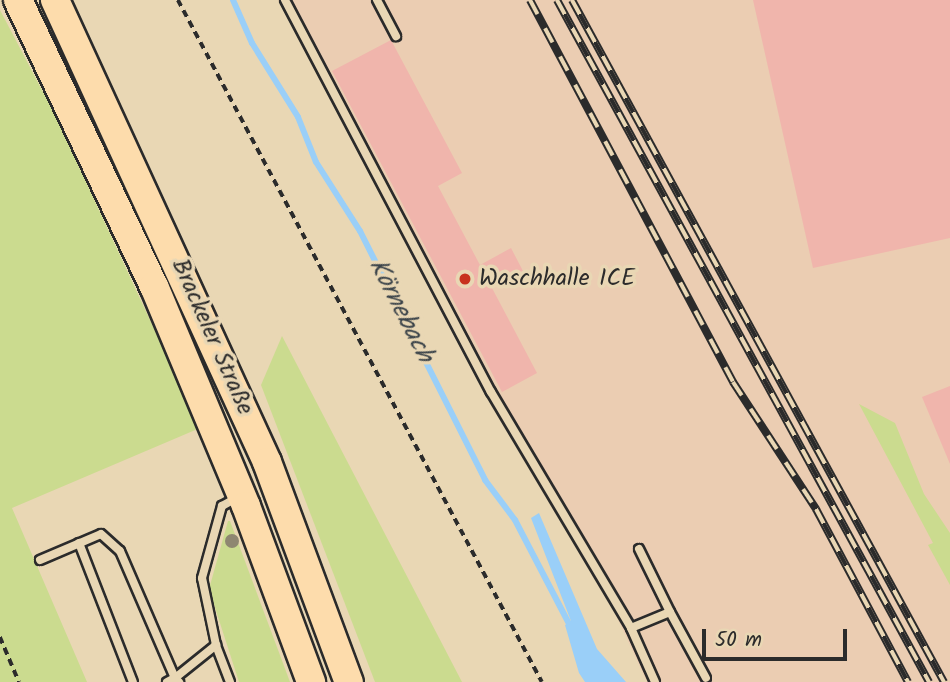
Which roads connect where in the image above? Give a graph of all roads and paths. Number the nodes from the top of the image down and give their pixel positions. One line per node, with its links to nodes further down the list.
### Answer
1 (18, 0): 8 (highway, Brackeler Straße)
2 (55, 0): 23 (highway, Brackeler Straße)
3 (178, 0): 24 (path)
4 (285, 0): 14 (lane)
5 (377, 0): 7 (lane)
6 (0, 4): 8 (highway)
7 (396, 36)
8 (81, 127): 9 (highway, Brackeler Straße)
9 (240, 495): 16 (lane); 22 (highway, Brackeler Straße)
10 (79, 543): 12 (lane); 18 (lane); 20 (lane)
11 (639, 549): 13 (lane)
12 (40, 560)
13 (670, 612): 14 (lane); 17 (lane)
14 (631, 628): 25 (lane)
15 (0, 637): 19 (path)
16 (216, 645): 18 (lane); 21 (lane)
17 (706, 678)
18 (174, 681)
19 (19, 682)
20 (134, 682)
21 (230, 682)
22 (311, 682)
23 (349, 682)
24 (542, 682)
25 (655, 682)

